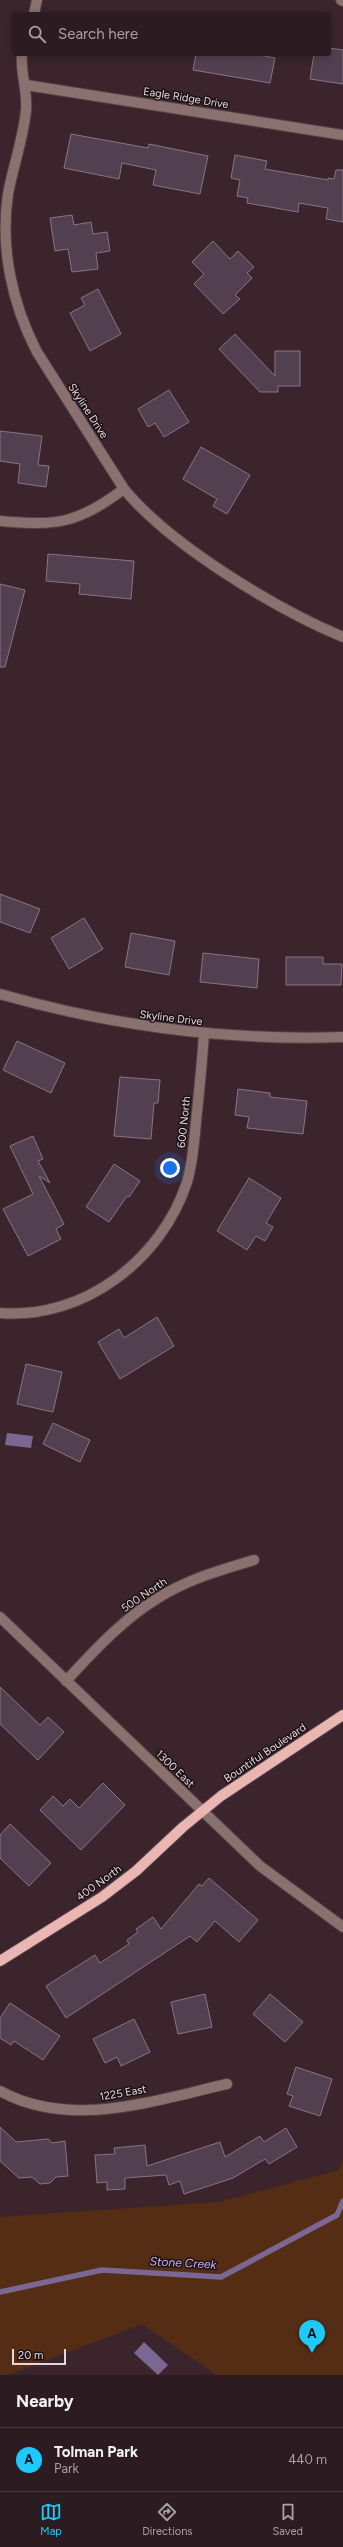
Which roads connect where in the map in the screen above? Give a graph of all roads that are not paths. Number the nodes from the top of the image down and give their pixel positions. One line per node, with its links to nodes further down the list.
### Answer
1 (36, 0): 2 (street)
2 (34, 12)
3 (22, 56): 4 (street, Skyline Drive)
4 (26, 85): 5 (street, Eagle Ridge Drive); 6 (street, Skyline Drive)
5 (343, 135)
6 (124, 489): 7 (street); 8 (street, Skyline Drive)
7 (0, 521)
8 (343, 637)
9 (0, 994): 10 (street, Skyline Drive)
10 (204, 1034): 11 (street, Skyline Drive); 12 (street, 600 North)
11 (343, 1037)
12 (0, 1313)
13 (254, 1560): 15 (street, 500 North)
14 (0, 1617): 15 (street, 1300 East)
15 (66, 1681): 17 (street, 1300 East)
16 (343, 1715): 17 (main road, Bountiful Boulevard)
17 (202, 1811): 18 (street, 1300 East); 19 (main road, 400 North)
18 (343, 1927)
19 (0, 1961)
20 (227, 2084): 21 (street, 1225 East)
21 (0, 2091)

